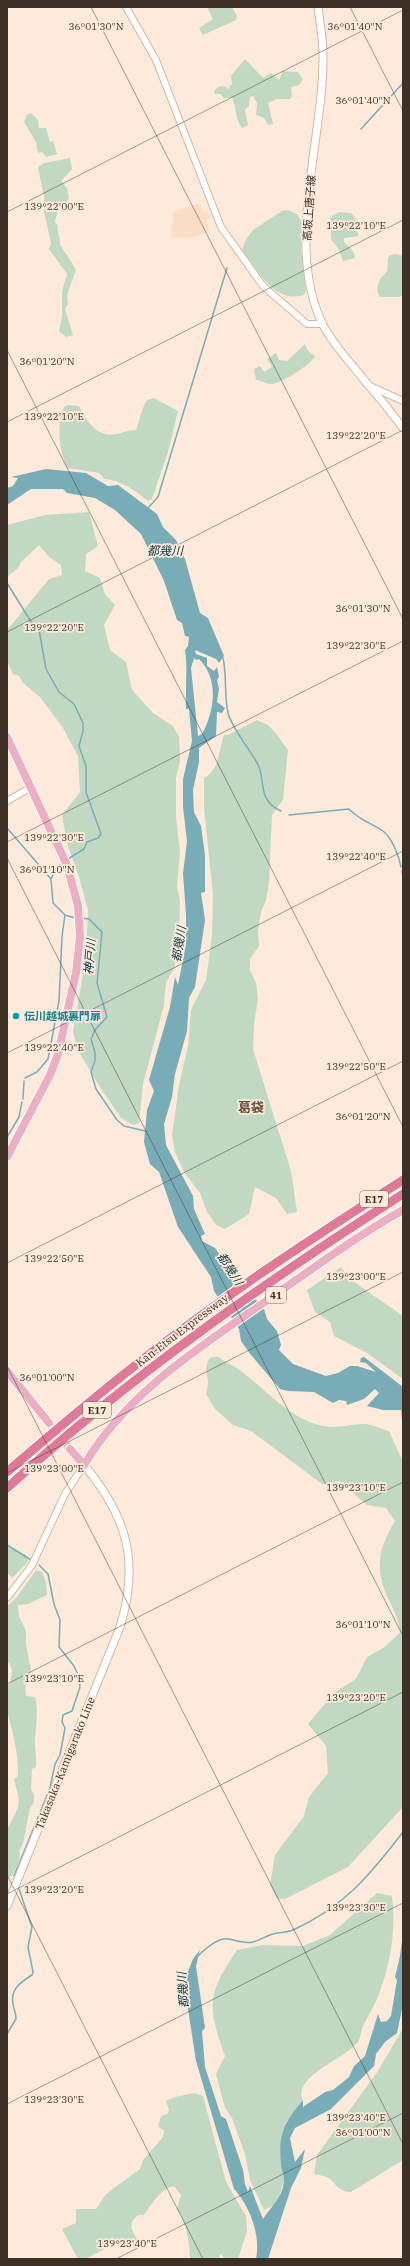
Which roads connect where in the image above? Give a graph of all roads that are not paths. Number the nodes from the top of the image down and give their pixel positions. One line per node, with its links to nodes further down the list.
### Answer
1 (126, 7): 3 (street)
2 (318, 7): 3 (main road, 高坂上唐子線)
3 (323, 324): 4 (main road, 高坂上唐子線)
4 (370, 386): 5 (street); 6 (main road, 高坂上唐子線)
5 (403, 401)
6 (403, 428)
7 (7, 737): 8 (main road)
8 (30, 788): 9 (street); 10 (main road)
9 (7, 801)
10 (7, 1157)
11 (403, 1180): 18 (highway, Kan-Etsu Expressway / E17)
12 (403, 1194): 19 (highway, Kan-Etsu Expressway / E17)
13 (403, 1210): 17 (main road, 41)
14 (7, 1371): 15 (main road)
15 (49, 1423)
16 (70, 1449): 17 (main road)
17 (84, 1465): 20 (street); 21 (main road, Takasaka-Kamigarako Line)
18 (7, 1472)
19 (7, 1488)
20 (7, 1598)
21 (7, 1906)

